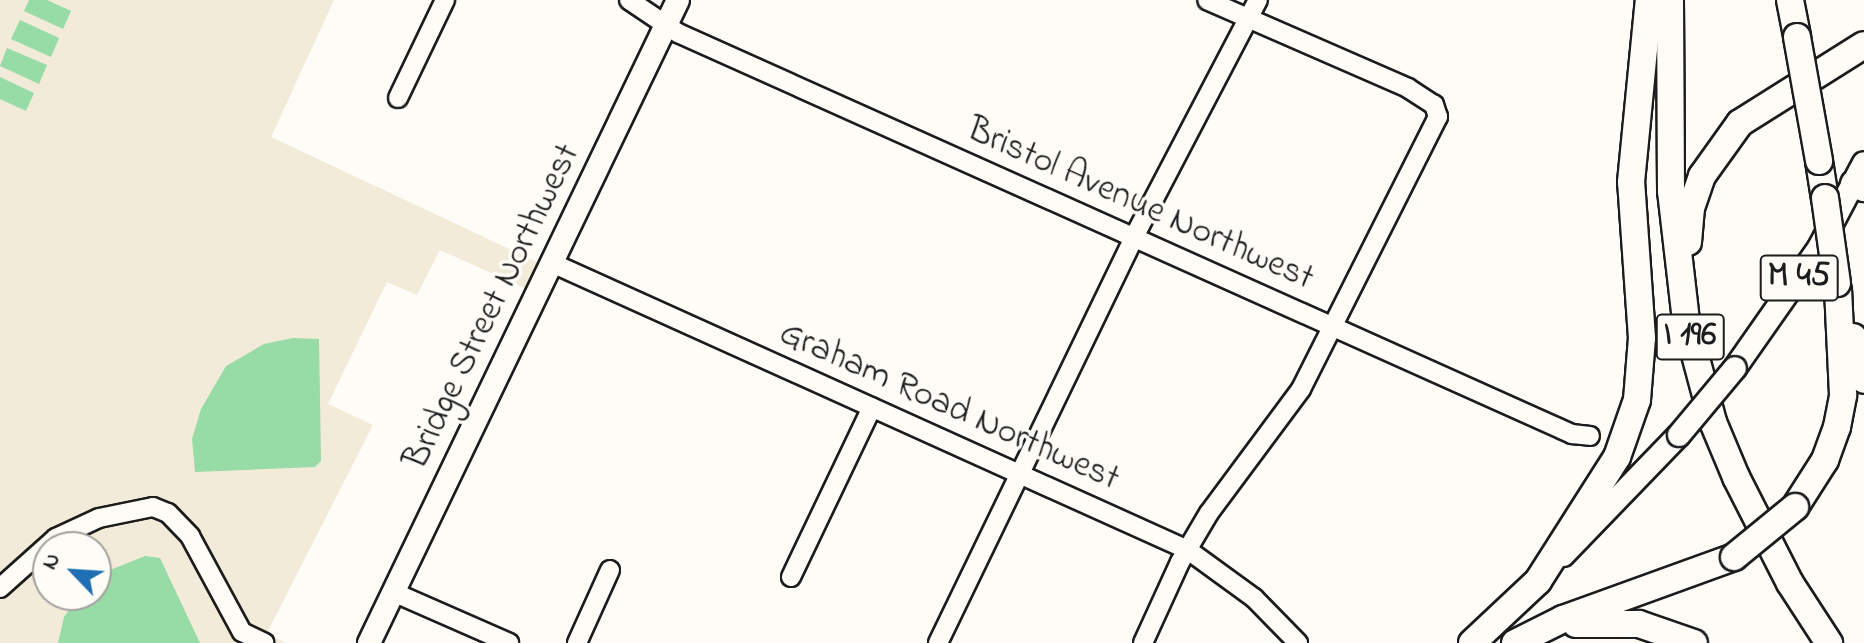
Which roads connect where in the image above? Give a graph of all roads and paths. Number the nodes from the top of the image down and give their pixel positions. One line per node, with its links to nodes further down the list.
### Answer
1 (445, 0): 12 (street)
2 (629, 0): 10 (street, Bristol Avenue Northwest)
3 (678, 0): 10 (main road, Bridge Street Northwest)
4 (1207, 0): 9 (street)
5 (1258, 0): 9 (street)
6 (1649, 0): 26 (highway)
7 (1670, 0): 18 (highway, I 196)
8 (1790, 0): 16 (highway, bridge)
9 (1249, 17): 14 (street); 17 (street)
10 (666, 25): 14 (street, Bristol Avenue Northwest); 15 (main road, Bridge Street Northwest)
11 (1864, 45): 18 (highway)
12 (398, 98)
13 (1861, 178): 26 (main road, M 45, bridge)
14 (1134, 237): 17 (street, Bristol Avenue Northwest); 22 (street)
15 (552, 263): 20 (street, Graham Road Northwest); 28 (main road, Bridge Street Northwest)
16 (1837, 287): 19 (highway); 29 (highway, bridge)
17 (1334, 327): 21 (street, Bristol Avenue Northwest); 23 (street)
18 (1698, 366): 40 (highway, I 196)
19 (1864, 380)
20 (872, 407): 22 (street, Graham Road Northwest); 25 (street)
21 (1590, 436)
22 (1019, 473): 23 (street, Graham Road Northwest); 34 (street)
23 (1188, 550): 35 (street); 36 (street, Graham Road Northwest)
24 (610, 570): 33 (street)
25 (791, 577)
26 (1538, 581): 37 (highway, M 45)
27 (0, 588): 30 (street)
28 (393, 592): 31 (main road, Bridge Street Northwest); 32 (street)
29 (1545, 628): 38 (highway); 39 (highway)
30 (265, 643)
31 (369, 643)
32 (509, 643)
33 (577, 643)
34 (938, 643)
35 (1143, 643)
36 (1298, 643)
37 (1472, 643)
38 (1515, 643)
39 (1694, 643)
40 (1829, 643)

